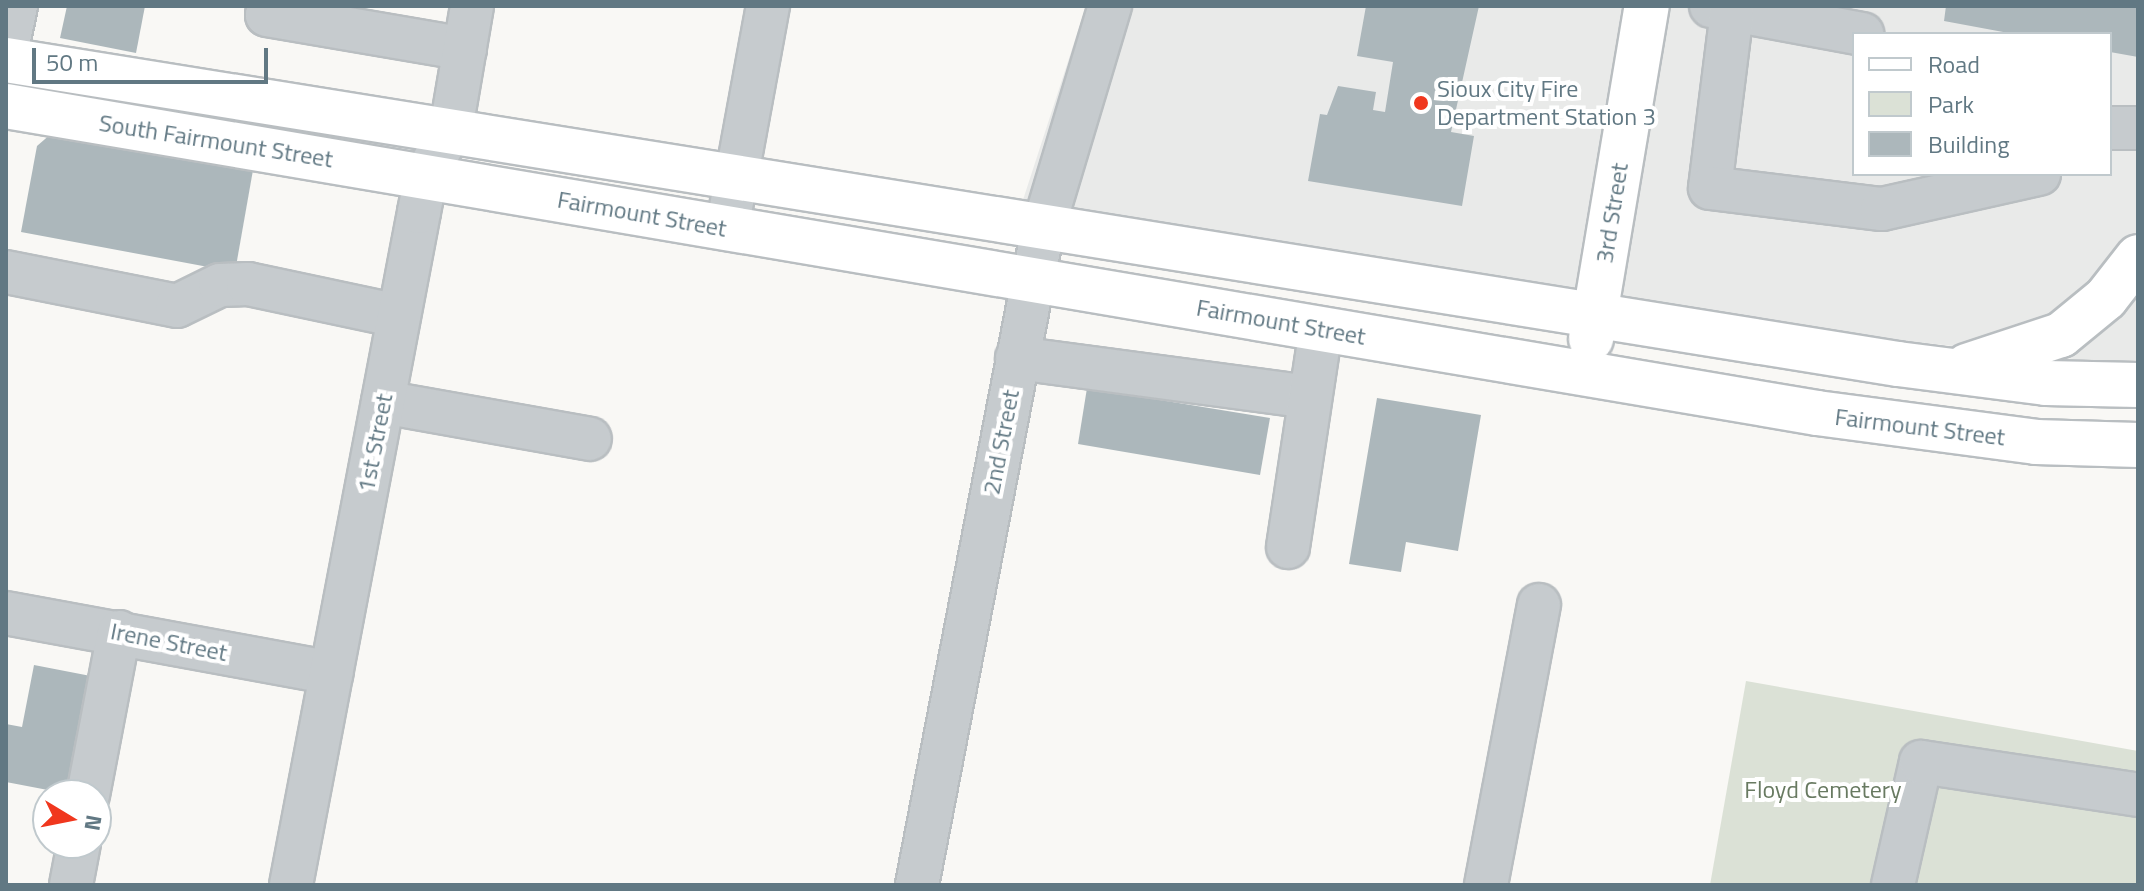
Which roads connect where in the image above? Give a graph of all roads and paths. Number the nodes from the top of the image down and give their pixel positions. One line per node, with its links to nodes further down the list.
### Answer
1 (16, 6): 12 (street)
2 (269, 6): 11 (street)
3 (472, 6): 11 (street, 1st Street)
4 (768, 6): 18 (street)
5 (1110, 6): 21 (street, 2nd Street)
6 (1647, 6): 25 (main road, 3rd Street)
7 (1881, 6): 10 (street)
8 (1721, 8): 9 (street); 19 (street)
9 (1852, 32)
10 (1877, 32)
11 (465, 49): 15 (street, 1st Street)
12 (6, 53)
13 (6, 60): 15 (main road, South Fairmount Street)
14 (6, 106): 16 (main road, South Fairmount Street)
15 (451, 129): 16 (street, 1st Street); 18 (main road)
16 (426, 175): 20 (main road, Fairmount Street); 26 (street, 1st Street)
17 (2022, 176): 19 (street)
18 (738, 179): 20 (street); 21 (main road)
19 (1884, 192)
20 (727, 229): 24 (main road, Fairmount Street)
21 (1043, 229): 24 (street, 2nd Street); 25 (main road)
22 (2138, 257): 29 (main road)
23 (6, 272): 26 (street)
24 (1033, 277): 27 (main road, Fairmount Street); 28 (street, 2nd Street)
25 (1596, 312): 29 (main road); 30 (main road, 3rd Street)
26 (399, 316): 33 (street, 1st Street)
27 (1321, 329): 30 (main road, Fairmount Street); 32 (street)
28 (1017, 358): 32 (street); 46 (street, 2nd Street)
29 (1948, 371): 31 (main road)
30 (1585, 373): 35 (main road, Fairmount Street)
31 (2138, 385)
32 (1309, 397): 36 (street)
33 (383, 402): 34 (street); 40 (street, 1st Street)
34 (590, 439)
35 (2138, 445)
36 (1288, 547)
37 (1539, 605): 47 (street)
38 (6, 613): 39 (street, Irene Street)
39 (119, 632): 40 (street, Irene Street); 41 (street)
40 (332, 673): 45 (street, 1st Street)
41 (91, 779)
42 (2138, 795): 48 (street)
43 (76, 859): 44 (street)
44 (71, 885)
45 (291, 885)
46 (917, 885)
47 (1486, 885)
48 (1893, 885)

